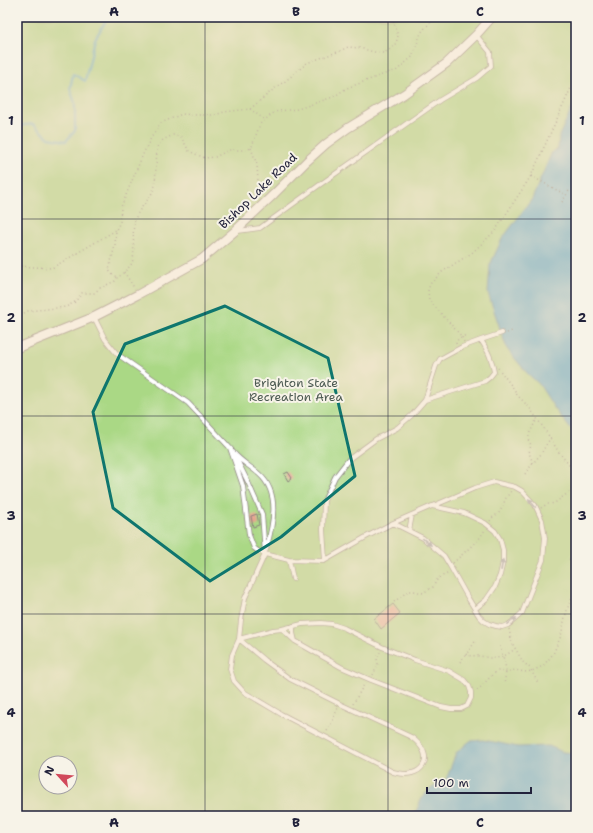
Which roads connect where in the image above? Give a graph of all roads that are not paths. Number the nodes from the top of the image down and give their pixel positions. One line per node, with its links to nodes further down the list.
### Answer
1 (492, 17): 2 (street, Bishop Lake Road)
2 (476, 35): 3 (street, Bishop Lake Road); 3 (lane)
3 (234, 231): 4 (street, Bishop Lake Road)
4 (94, 317): 7 (street, Bishop Lake Road); 9 (lane)
5 (502, 332): 6 (lane)
6 (481, 340): 8 (lane); 8 (lane)
7 (17, 348)
8 (425, 400): 16 (lane)
9 (230, 448): 14 (lane); 14 (lane); 14 (lane)
10 (432, 506): 11 (lane); 18 (lane, one-way to 10); 18 (lane, one-way to 10)
11 (412, 515): 12 (lane); 13 (lane)
12 (393, 523): 13 (lane); 16 (lane)
13 (409, 531): 18 (lane, one-way to 18)
14 (265, 554): 15 (lane); 21 (lane)
15 (289, 560): 16 (lane); 17 (lane)
16 (325, 560)
17 (293, 579)
18 (475, 609)
19 (293, 626): 20 (lane); 22 (lane); 22 (lane)
20 (282, 628): 21 (lane); 22 (lane)
21 (240, 639): 21 (lane)
22 (295, 641)

